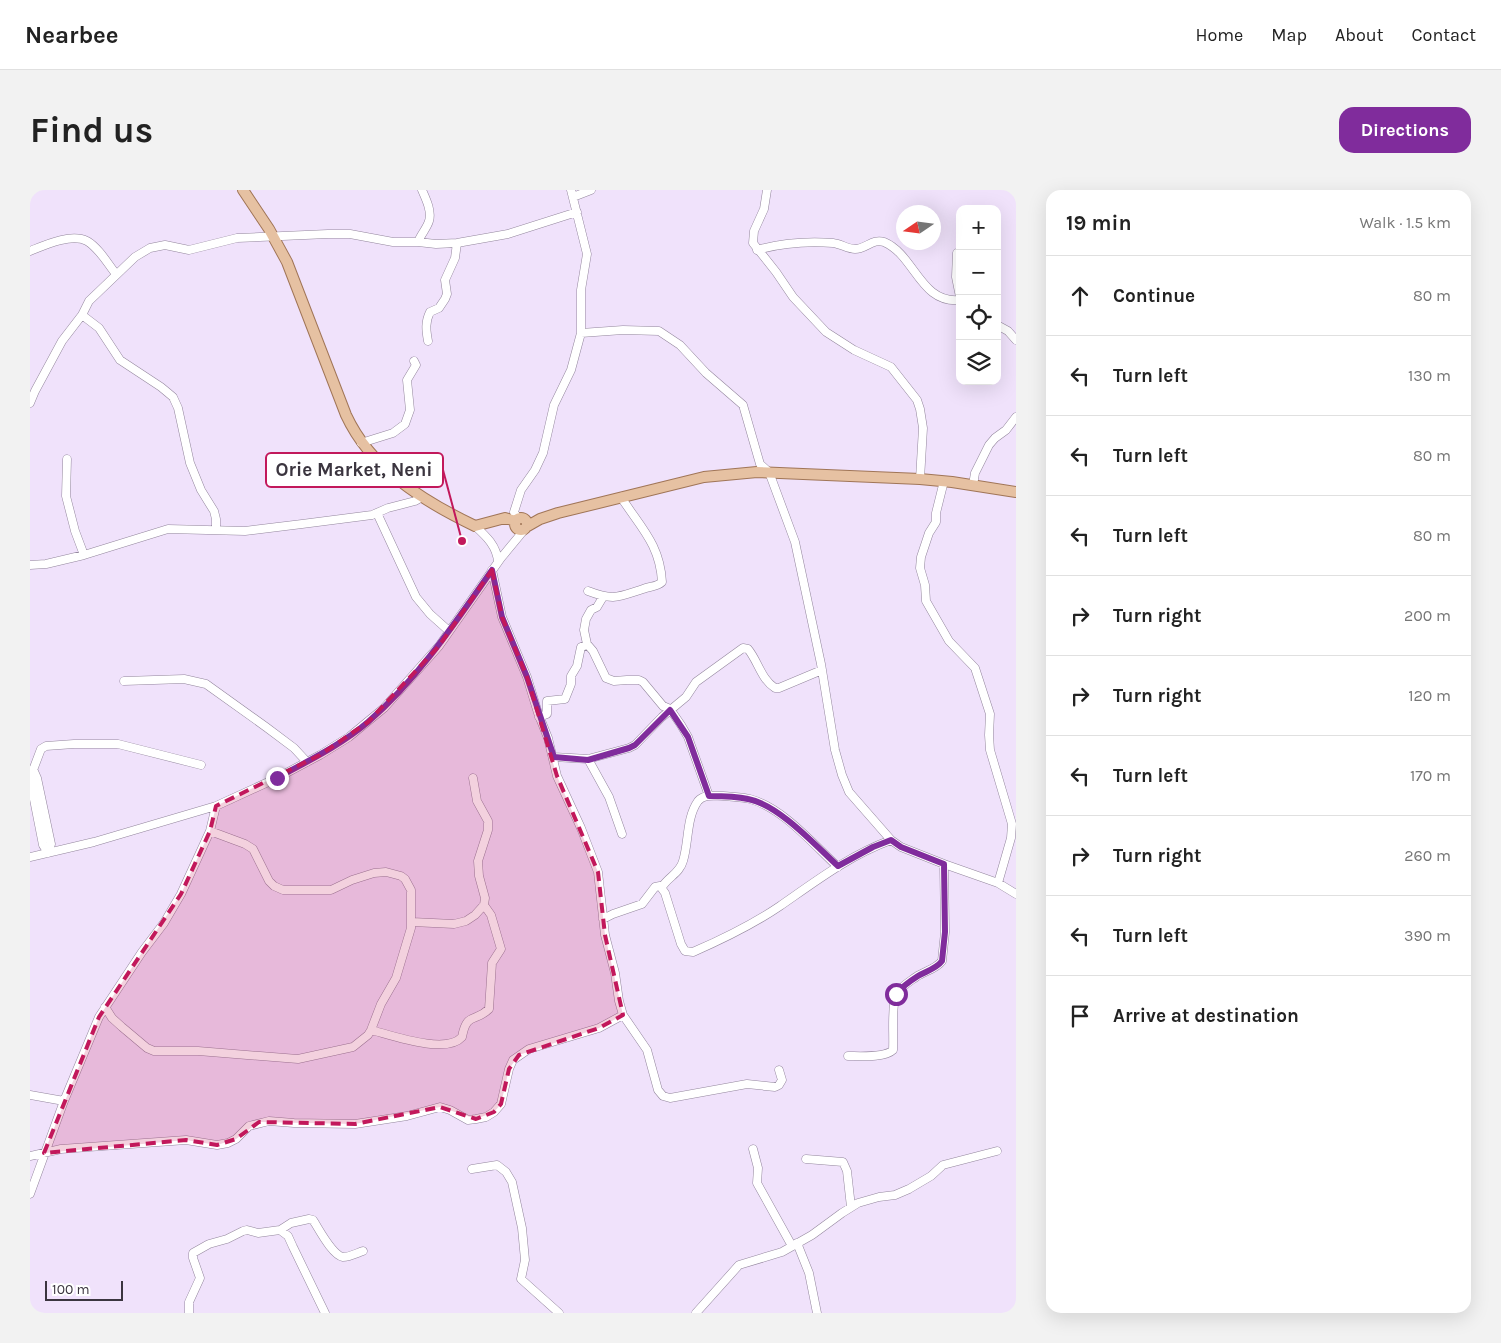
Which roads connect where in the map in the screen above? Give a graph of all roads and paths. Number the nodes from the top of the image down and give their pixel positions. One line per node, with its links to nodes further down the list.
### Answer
1 (422, 190): 8 (street)
2 (591, 190): 5 (street)
3 (767, 190): 10 (street)
4 (246, 191): 7 (main road)
5 (572, 194): 6 (street)
6 (577, 212): 9 (street); 16 (street)
7 (273, 236): 8 (street); 12 (street); 22 (main road)
8 (418, 242): 9 (street)
9 (457, 243): 18 (street)
10 (757, 250): 13 (street); 25 (street)
11 (30, 251): 12 (street)
12 (116, 274): 14 (street)
13 (956, 298)
14 (82, 315): 20 (street); 34 (street)
15 (1001, 327): 17 (street)
16 (581, 333): 24 (street); 32 (street)
17 (1016, 340)
18 (428, 341)
19 (414, 361): 22 (street)
20 (30, 403)
21 (1016, 418): 27 (street)
22 (361, 443): 29 (main road)
23 (67, 459): 35 (street)
24 (769, 472): 25 (main road); 30 (main road); 43 (street)
25 (920, 479): 26 (main road)
26 (944, 481): 27 (main road); 63 (street)
27 (973, 485): 28 (main road)
28 (1016, 492)
29 (422, 497): 31 (street); 33 (main road)
30 (621, 497): 32 (main road); 40 (street)
31 (377, 513): 34 (street); 41 (street)
32 (521, 523): 33 (main road); 36 (street)
33 (475, 526): 36 (street)
34 (216, 530): 35 (street)
35 (84, 555): 37 (street)
36 (498, 562): 38 (street)
37 (30, 565)
38 (492, 570): 41 (street); 46 (street)
39 (588, 591): 40 (street)
40 (603, 596): 42 (street)
41 (449, 631): 49 (street)
42 (587, 645): 45 (street); 46 (street)
43 (822, 670): 45 (street); 58 (street)
44 (124, 681): 49 (street)
45 (670, 710): 48 (street); 54 (street)
46 (539, 717): 47 (street)
47 (554, 757): 48 (street); 67 (street)
48 (588, 760): 57 (street)
49 (307, 762): 55 (street)
50 (201, 765): 51 (street)
51 (32, 770): 53 (street); 59 (street)
52 (473, 778): 66 (street)
53 (30, 779): 59 (street)
54 (709, 796): 62 (street); 64 (street)
55 (216, 806): 56 (street); 59 (street)
56 (210, 831): 68 (street); 69 (street)
57 (622, 834)
58 (891, 840): 61 (street); 62 (street)
59 (48, 853): 60 (street)
60 (30, 857)
61 (944, 864): 63 (street); 72 (street)
62 (838, 866): 64 (street)
63 (998, 883): 65 (street)
64 (662, 887): 67 (street)
65 (1016, 894)
66 (484, 905): 68 (street); 71 (street)
67 (603, 919): 70 (street)
68 (412, 922): 71 (street)
69 (105, 1007): 71 (street); 75 (street)
70 (623, 1015): 73 (street); 78 (street)
71 (372, 1030)
72 (848, 1056)
73 (779, 1070)
74 (30, 1095): 75 (street)
75 (64, 1101): 78 (street)
76 (752, 1149): 85 (street)
77 (997, 1150): 83 (street)
78 (44, 1153): 79 (street); 82 (street)
79 (30, 1156)
80 (806, 1159): 83 (street)
81 (472, 1169): 89 (street)
82 (30, 1194)
83 (851, 1207): 85 (street)
84 (280, 1230): 86 (street); 87 (street); 88 (street)
85 (795, 1245): 90 (street); 91 (street)
86 (363, 1251)
87 (189, 1313)
88 (325, 1313)
89 (559, 1313)
90 (696, 1313)
91 (817, 1313)

